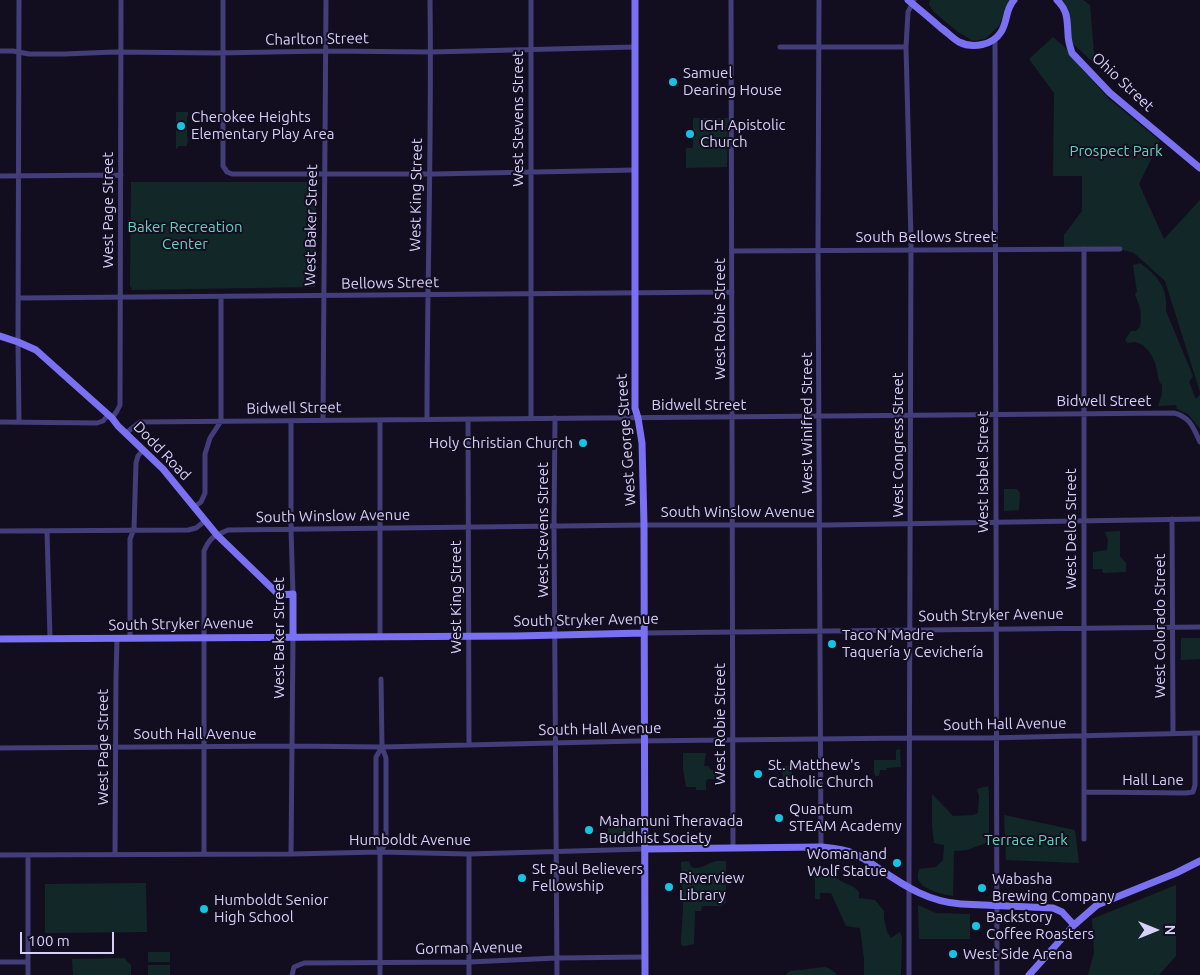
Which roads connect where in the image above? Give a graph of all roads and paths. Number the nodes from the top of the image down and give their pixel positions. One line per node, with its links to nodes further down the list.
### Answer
1 (19, 0): 21 (street)
2 (122, 0): 22 (street, West Page Street)
3 (223, 0): 24 (street)
4 (326, 0): 20 (street, West Baker Street)
5 (430, 0): 23 (street, West King Street)
6 (531, 0): 18 (street, West Stevens Street)
7 (635, 0): 17 (street, West George Street)
8 (731, 0): 38 (street, West Robie Street)
9 (820, 0): 15 (street, West Winifred Street)
10 (1014, 0): 13 (street)
11 (1058, 0): 25 (street, Ohio Street)
12 (911, 1): 13 (street); 16 (street, West Congress Street)
13 (995, 39): 33 (street, West Isabel Street)
14 (780, 47): 15 (street)
15 (819, 47): 16 (street); 36 (street, West Winifred Street)
16 (906, 47): 37 (street, West Congress Street)
17 (636, 48): 18 (street, Charlton Street); 26 (street, West George Street)
18 (531, 49): 23 (street, Charlton Street); 27 (street, West Stevens Street)
19 (0, 51): 21 (street, Charlton Street)
20 (326, 51): 23 (street, Charlton Street); 24 (street, Charlton Street); 29 (street, West Baker Street)
21 (20, 52): 22 (street, Charlton Street); 32 (street)
22 (122, 52): 24 (street, Charlton Street); 28 (street, West Page Street)
23 (431, 52): 30 (street, West King Street)
24 (223, 53): 29 (street)
25 (1200, 168)
26 (636, 170): 27 (street); 40 (street, West George Street)
27 (530, 173): 30 (street); 41 (street, West Stevens Street)
28 (121, 174): 32 (street); 45 (street, West Page Street)
29 (326, 174): 30 (street); 43 (street, West Baker Street)
30 (429, 174): 42 (street, West King Street)
31 (0, 176): 32 (street)
32 (18, 176): 44 (street)
33 (995, 249): 34 (street, South Bellows Street); 37 (street, South Bellows Street); 49 (street, West Isabel Street)
34 (1084, 249): 35 (street, South Bellows Street); 50 (street, West Delos Street)
35 (1120, 249)
36 (818, 250): 37 (street, South Bellows Street); 38 (street, South Bellows Street); 53 (street, West Winifred Street)
37 (911, 250): 51 (street, West Congress Street)
38 (732, 251): 39 (street, West Robie Street)
39 (732, 292): 40 (street, Bellows Street); 54 (street, West Robie Street)
40 (635, 293): 41 (street, Bellows Street); 57 (street, West George Street)
41 (532, 294): 42 (street, Bellows Street); 55 (street, West Stevens Street)
42 (428, 295): 43 (street, Bellows Street); 58 (street, West King Street)
43 (324, 296): 46 (street, Bellows Street); 60 (street, West Baker Street)
44 (18, 298): 45 (street, Bellows Street); 48 (street)
45 (120, 298): 46 (street, Bellows Street); 52 (street, West Page Street)
46 (221, 298): 62 (street)
47 (0, 336): 48 (street, Dodd Road)
48 (18, 342): 52 (street, Dodd Road); 65 (street)
49 (996, 414): 50 (street, Bidwell Street); 51 (street, Bidwell Street); 74 (street, West Isabel Street)
50 (1084, 414): 67 (street, Bidwell Street); 73 (street, West Delos Street)
51 (910, 415): 53 (street, Bidwell Street); 77 (street, West Congress Street)
52 (110, 416): 65 (street); 66 (street, Dodd Road)
53 (819, 416): 54 (street, Bidwell Street); 76 (street, West Winifred Street)
54 (732, 417): 57 (street, Bidwell Street); 75 (street, West Robie Street)
55 (531, 418): 56 (street, Bidwell Street); 59 (street, Bidwell Street)
56 (555, 418): 57 (street, Bidwell Street); 80 (street, West Stevens Street)
57 (638, 418): 78 (street, West George Street)
58 (427, 419): 59 (street, Bidwell Street); 61 (street, Bidwell Street)
59 (468, 419): 79 (street, West King Street)
60 (323, 420): 61 (street, Bidwell Street); 63 (street, Bidwell Street)
61 (380, 420): 81 (street)
62 (221, 421): 63 (street, Bidwell Street); 66 (street, Bidwell Street); 69 (street)
63 (291, 421): 83 (street, West Baker Street)
64 (0, 422): 65 (street)
65 (20, 422)
66 (126, 433): 68 (street, Dodd Road)
67 (1200, 442)
68 (143, 450): 69 (street, Dodd Road); 82 (street)
69 (194, 507): 72 (street, Dodd Road)
70 (1172, 519): 71 (street, South Winslow Avenue); 73 (street, South Winslow Avenue); 88 (street, West Colorado Street)
71 (1200, 519)
72 (206, 521): 82 (street); 86 (street, Dodd Road)
73 (1084, 521): 74 (street, South Winslow Avenue); 90 (street, West Delos Street)
74 (996, 522): 77 (street, South Winslow Avenue); 91 (street, West Isabel Street)
75 (733, 524): 76 (street, South Winslow Avenue); 78 (street, South Winslow Avenue); 94 (street, West Robie Street)
76 (819, 524): 77 (street, South Winslow Avenue); 93 (street, West Winifred Street)
77 (910, 524): 92 (street, West Congress Street)
78 (644, 525): 80 (street, South Winslow Avenue); 95 (street, West George Street)
79 (469, 527): 80 (street, South Winslow Avenue); 81 (street, South Winslow Avenue); 98 (street, West King Street)
80 (554, 527): 96 (street, West Stevens Street)
81 (380, 528): 83 (street, South Winslow Avenue); 97 (street)
82 (134, 529): 85 (street); 103 (street)
83 (291, 529): 86 (street, South Winslow Avenue); 87 (street, West Baker Street)
84 (0, 531): 85 (street)
85 (47, 531): 101 (street)
86 (216, 535): 87 (street, Dodd Road); 99 (street)
87 (293, 594): 100 (street, West Baker Street)
88 (1172, 627): 89 (street, South Stryker Avenue); 90 (street, South Stryker Avenue); 107 (street, West Colorado Street)
89 (1200, 627)
90 (1084, 628): 91 (street, South Stryker Avenue); 108 (street, West Delos Street)
91 (996, 629): 92 (street, South Stryker Avenue); 110 (street, West Isabel Street)
92 (910, 630): 93 (street, South Stryker Avenue); 109 (street, West Congress Street)
93 (820, 631): 94 (street, South Stryker Avenue); 111 (street, West Winifred Street)
94 (732, 632): 95 (street, South Stryker Avenue); 112 (street, West Robie Street)
95 (644, 633): 96 (street, South Stryker Avenue); 113 (street, West George Street)
96 (556, 634): 98 (street, South Stryker Avenue); 114 (street, West Stevens Street)
97 (380, 636): 98 (street, South Stryker Avenue); 100 (street, South Stryker Avenue)
98 (468, 636): 115 (street, West King Street)
99 (204, 637): 100 (street, South Stryker Avenue); 103 (street, South Stryker Avenue); 116 (street)
100 (292, 637): 117 (street, West Baker Street)
101 (50, 638): 102 (street, South Stryker Avenue); 104 (street, South Stryker Avenue)
102 (117, 638): 103 (street, South Stryker Avenue); 118 (street, West Page Street)
103 (130, 638)
104 (0, 639)
105 (380, 679): 119 (street)
106 (1198, 733): 107 (street, South Hall Avenue); 121 (street, Hall Lane)
107 (1173, 734): 108 (street, South Hall Avenue)
108 (1084, 735): 110 (street, South Hall Avenue); 121 (street, West Delos Street)
109 (909, 738): 110 (street, South Hall Avenue); 111 (street, South Hall Avenue); 135 (street, West Congress Street)
110 (997, 738): 136 (street, West Isabel Street)
111 (821, 739): 112 (street, South Hall Avenue); 123 (street, West Winifred Street)
112 (733, 740): 113 (street, South Hall Avenue); 124 (street, West Robie Street)
113 (644, 741): 114 (street, South Hall Avenue); 125 (street, West George Street)
114 (556, 742): 115 (street, South Hall Avenue); 126 (street, West Stevens Street)
115 (469, 745): 119 (street, South Hall Avenue)
116 (204, 746): 117 (street, South Hall Avenue); 118 (street, South Hall Avenue); 128 (street)
117 (292, 746): 119 (street, South Hall Avenue); 129 (street, West Baker Street)
118 (116, 747): 120 (street, South Hall Avenue); 133 (street, West Page Street)
119 (382, 747): 127 (street); 127 (street)
120 (0, 748)
121 (1085, 792): 122 (street, West Delos Street)
122 (1084, 839)
123 (821, 847): 124 (street, Humboldt Avenue); 135 (street, Humboldt Avenue)
124 (733, 848): 125 (street, Humboldt Avenue)
125 (644, 849): 126 (street, Humboldt Avenue); 138 (street, West George Street)
126 (556, 851): 130 (street, Humboldt Avenue); 139 (street, West Stevens Street)
127 (380, 852): 129 (street, Humboldt Avenue); 130 (street, Humboldt Avenue); 142 (street)
128 (204, 854): 129 (street, Humboldt Avenue); 133 (street, Humboldt Avenue)
129 (291, 854)
130 (468, 854): 143 (street)
131 (0, 855): 132 (street, Humboldt Avenue)
132 (28, 855): 133 (street, Humboldt Avenue); 141 (street)
133 (116, 855)
134 (1200, 861): 137 (street)
135 (909, 888): 136 (street, Humboldt Avenue); 150 (street, West Congress Street)
136 (997, 906): 137 (street, Humboldt Avenue); 151 (street, West Isabel Street)
137 (1074, 925): 152 (street)
138 (645, 957): 139 (street, Gorman Avenue); 149 (street, West George Street)
139 (557, 958): 143 (street, Gorman Avenue); 148 (street, West Stevens Street)
140 (0, 962): 141 (street)
141 (28, 962): 144 (street)
142 (380, 962): 143 (street, Gorman Avenue); 145 (street, Gorman Avenue); 146 (street)
143 (469, 962): 147 (street)
144 (28, 975)
145 (292, 975)
146 (380, 975)
147 (469, 975)
148 (557, 975)
149 (645, 975)
150 (909, 975)
151 (997, 975)
152 (1029, 975)

